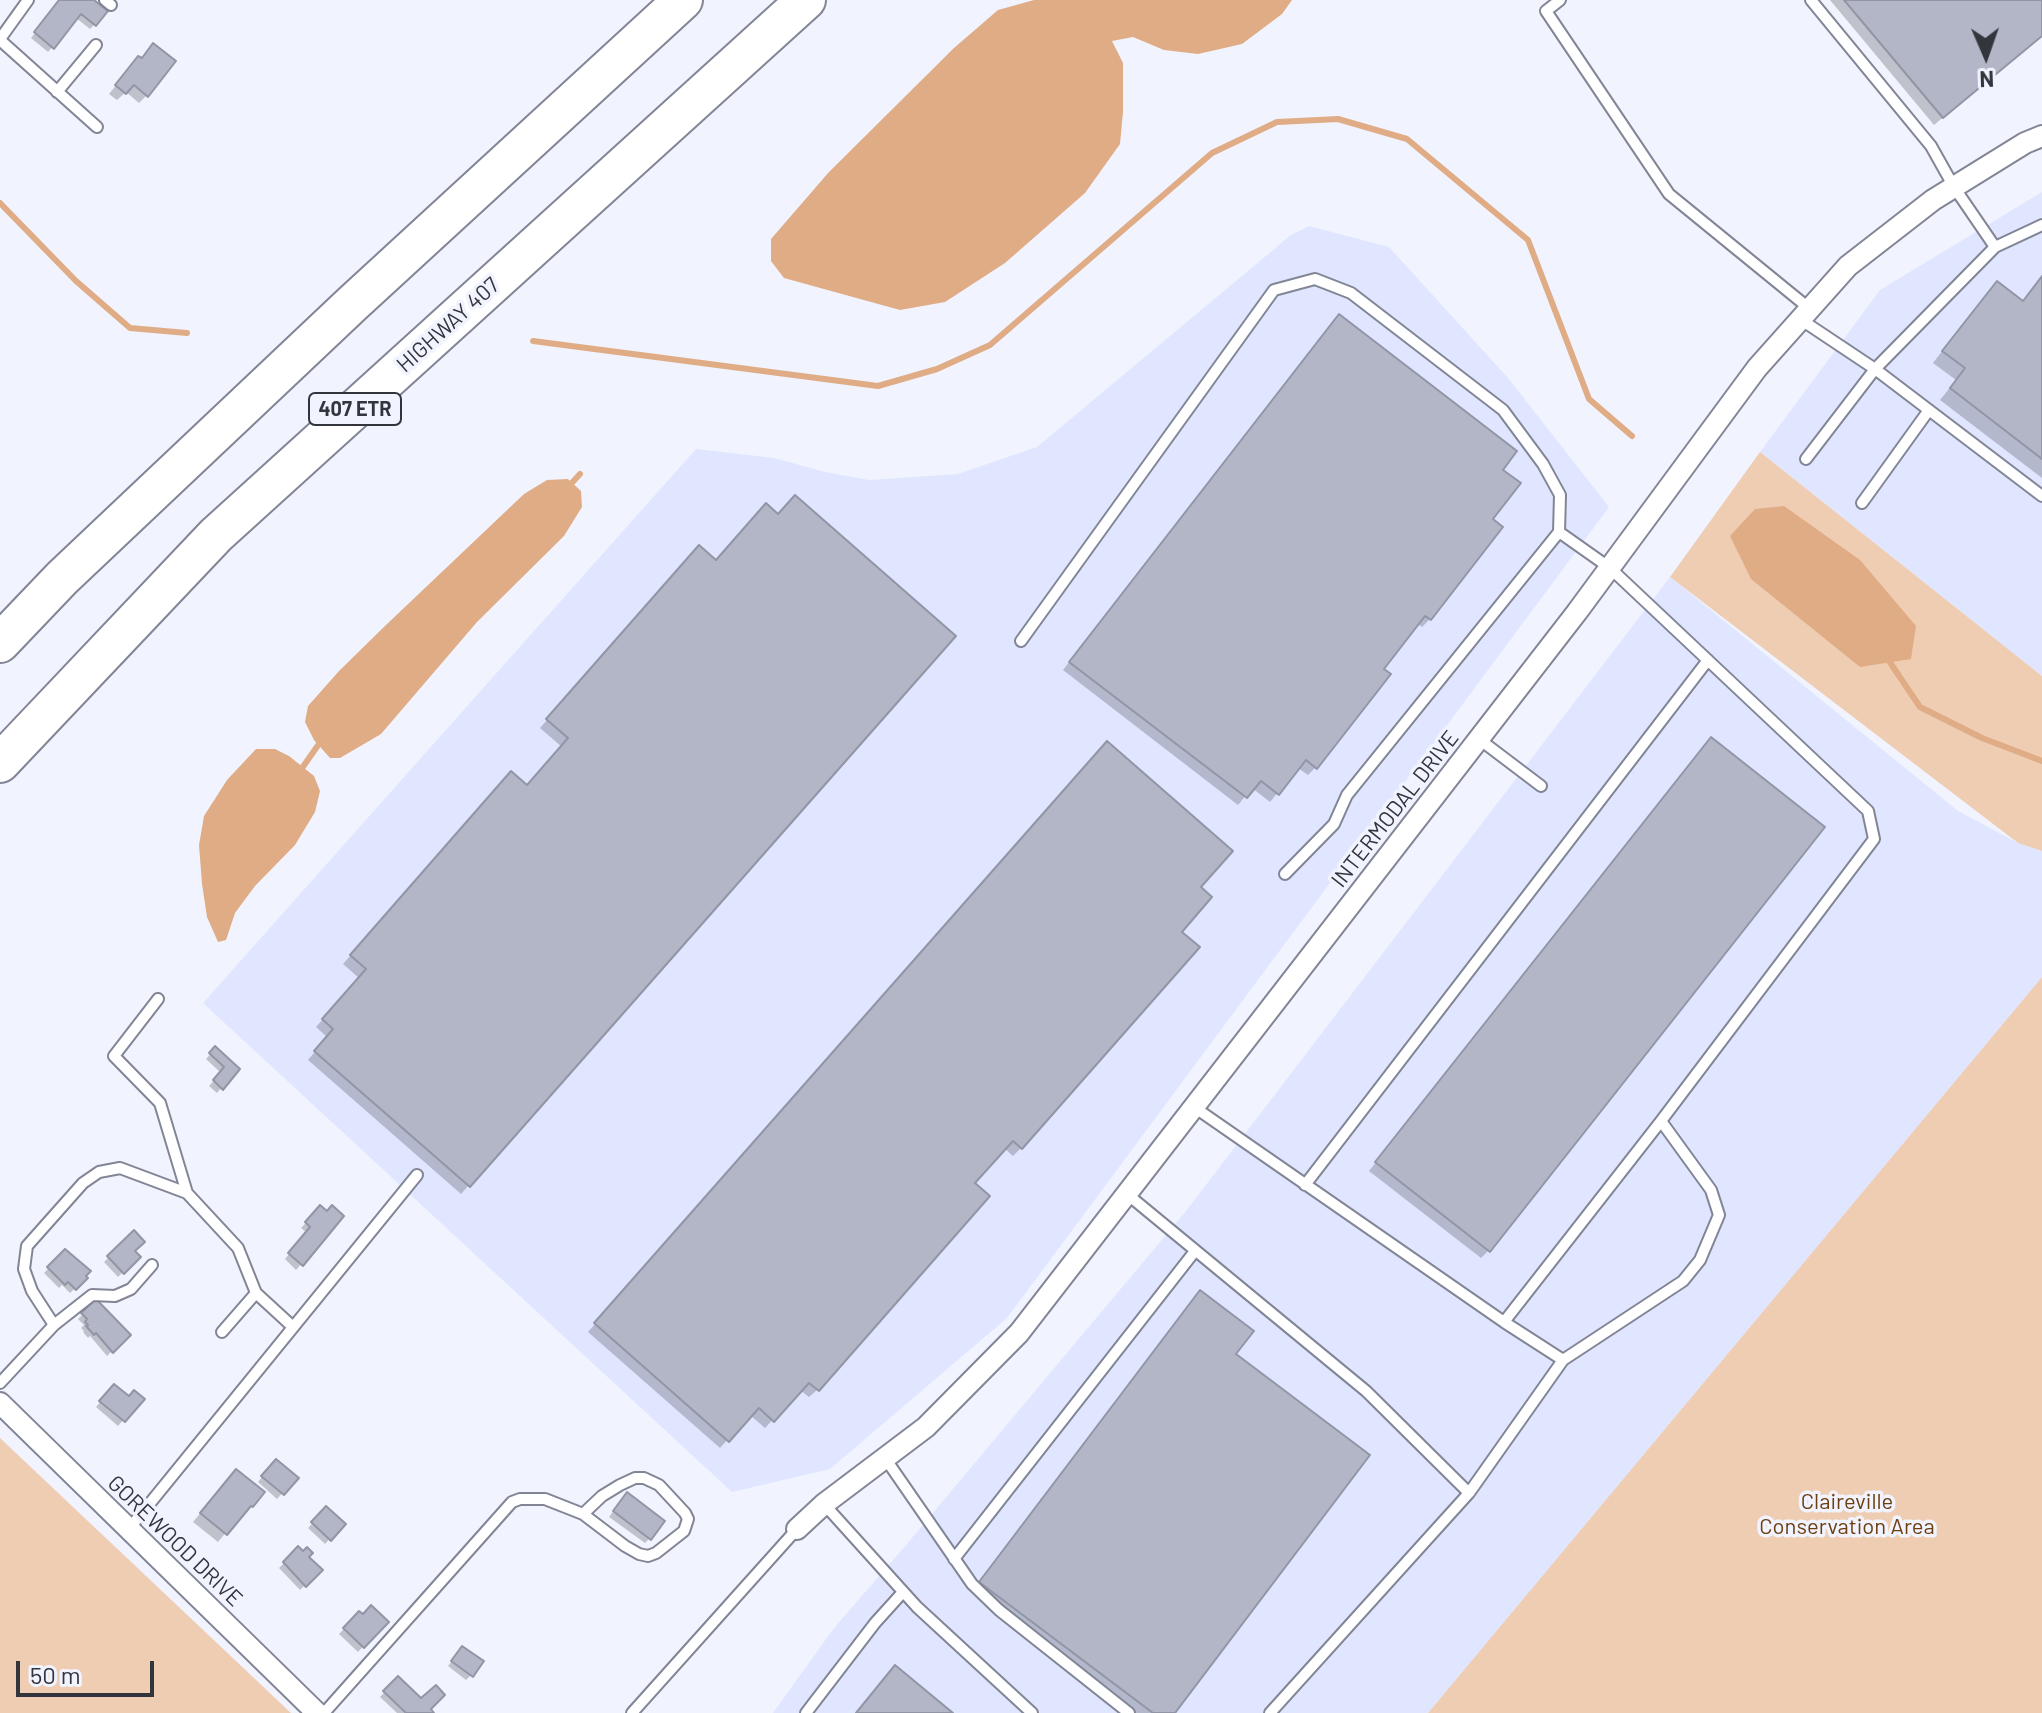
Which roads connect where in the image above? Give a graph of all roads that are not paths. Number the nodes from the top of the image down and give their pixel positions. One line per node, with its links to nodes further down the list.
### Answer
1 (28, 0): 6 (lane)
2 (683, 0): 23 (highway)
3 (806, 0): 26 (highway, HIGHWAY 407 / 407 ETR)
4 (1560, 0): 14 (lane)
5 (1811, 0): 11 (lane)
6 (0, 40): 8 (lane)
7 (96, 45): 8 (lane)
8 (57, 92): 9 (lane)
9 (97, 127)
10 (2042, 136): 11 (street, INTERMODAL DRIVE)
11 (1954, 187): 13 (lane); 14 (street, INTERMODAL DRIVE)
12 (2042, 225): 13 (lane)
13 (1995, 247): 15 (lane)
14 (1805, 314): 15 (lane); 21 (street, INTERMODAL DRIVE)
15 (1875, 369): 16 (lane); 17 (lane)
16 (1929, 410): 18 (lane); 19 (lane)
17 (1806, 459)
18 (2042, 496)
19 (1862, 503)
20 (1559, 532): 21 (lane); 22 (lane); 28 (lane)
21 (1610, 568): 24 (lane); 25 (street, INTERMODAL DRIVE)
22 (1021, 641)
23 (0, 643)
24 (1708, 660): 31 (lane); 33 (lane)
25 (1479, 739): 27 (lane); 30 (street, INTERMODAL DRIVE)
26 (0, 763)
27 (1541, 786)
28 (1285, 874)
29 (158, 999): 34 (lane)
30 (1194, 1107): 33 (lane); 35 (street, INTERMODAL DRIVE)
31 (1661, 1121): 39 (lane); 43 (lane)
32 (417, 1175): 41 (lane)
33 (1305, 1185): 39 (lane)
34 (187, 1193): 38 (lane); 40 (lane)
35 (1127, 1194): 36 (lane); 46 (street, INTERMODAL DRIVE)
36 (1195, 1251): 47 (lane); 52 (lane)
37 (152, 1265): 40 (lane)
38 (256, 1293): 41 (lane); 42 (lane)
39 (1504, 1322): 43 (lane)
40 (54, 1325): 44 (lane)
41 (293, 1327): 50 (lane)
42 (222, 1332)
43 (1563, 1360): 47 (lane)
44 (0, 1383)
45 (0, 1403): 50 (street, GOREWOOD DRIVE)
46 (885, 1458): 48 (street, INTERMODAL DRIVE); 52 (lane)
47 (1469, 1493): 60 (lane)
48 (824, 1504): 51 (street, INTERMODAL DRIVE); 53 (lane)
49 (583, 1514): 49 (lane); 55 (lane)
50 (129, 1529): 54 (street, GOREWOOD DRIVE)
51 (797, 1529): 56 (lane)
52 (954, 1559): 59 (lane)
53 (903, 1592): 57 (lane); 58 (lane)
54 (317, 1713)
55 (324, 1713)
56 (632, 1713)
57 (806, 1713)
58 (1032, 1713)
59 (1129, 1713)
60 (1270, 1713)

